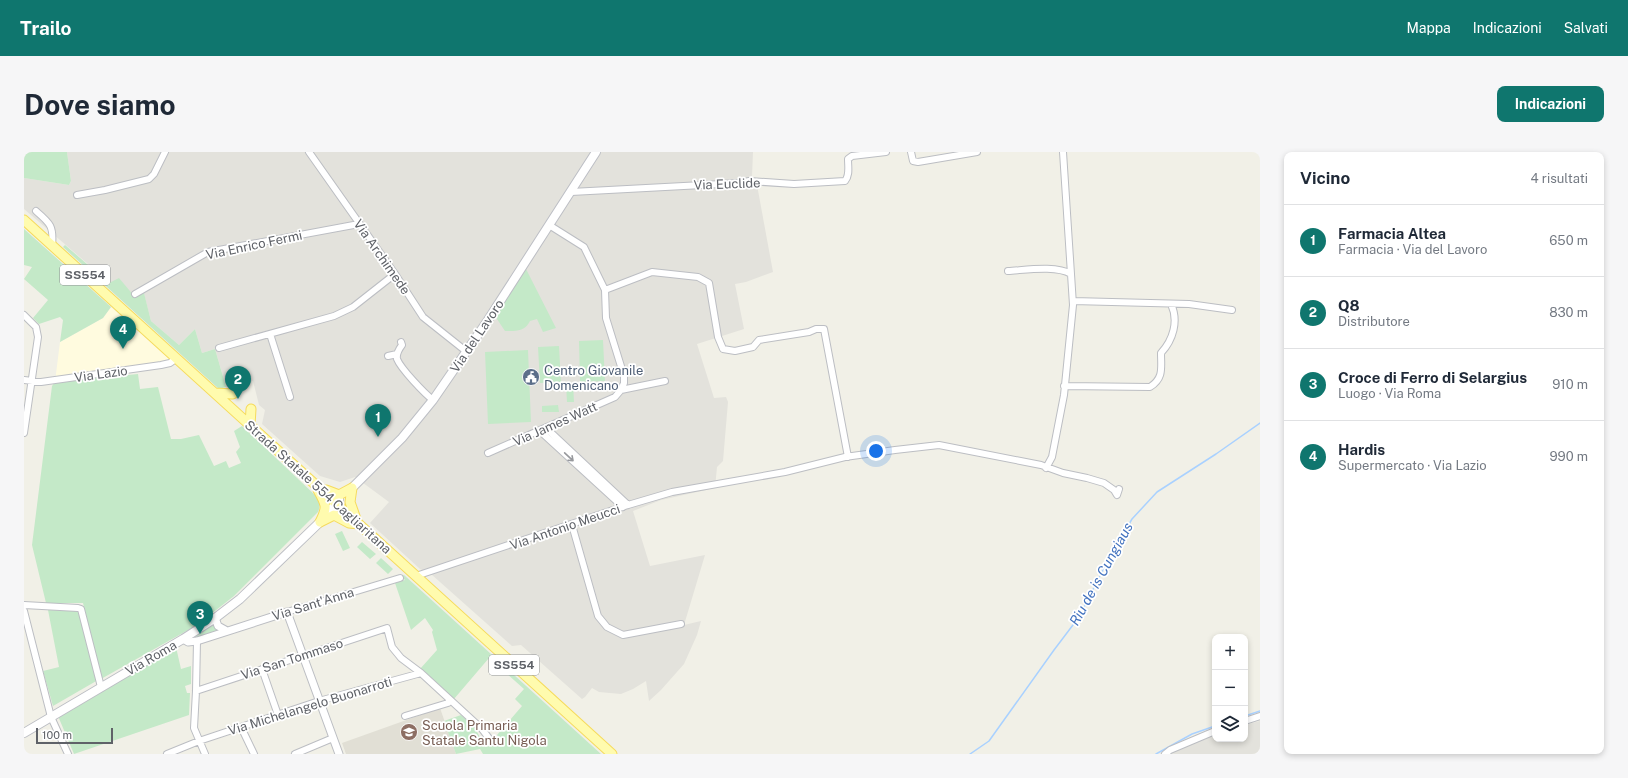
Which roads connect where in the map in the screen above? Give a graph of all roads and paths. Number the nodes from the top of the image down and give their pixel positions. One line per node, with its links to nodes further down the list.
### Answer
1 (165, 152): 9 (street)
2 (308, 152): 12 (street, Via Archimede)
3 (596, 152): 8 (main road, Via del Lavoro)
4 (886, 152): 8 (street, Via Euclide)
5 (912, 152): 6 (street)
6 (976, 152)
7 (1063, 152): 17 (street)
8 (571, 192): 13 (main road, Via del Lavoro)
9 (77, 195)
10 (36, 211): 14 (street)
11 (24, 220): 14 (main road, Strada Statale 554 Cagliaritana / SS554)
12 (359, 224): 16 (street, Via Archimede); 19 (street, Via Enrico Fermi)
13 (549, 225): 18 (street); 27 (main road, Via del Lavoro)
14 (52, 246): 30 (main road, Strada Statale 554 Cagliaritana / SS554)
15 (1008, 271): 17 (street)
16 (395, 274): 24 (street); 27 (street, Via Archimede)
17 (1071, 274): 20 (street)
18 (605, 290): 35 (street); 46 (street)
19 (135, 294)
20 (1073, 301): 21 (street); 34 (street)
21 (1171, 304): 22 (street); 34 (street)
22 (1232, 310)
23 (24, 315): 32 (street)
24 (270, 334): 26 (street); 38 (street)
25 (402, 342): 28 (street)
26 (219, 348)
27 (467, 352): 39 (main road, Via del Lavoro)
28 (397, 354): 29 (street); 39 (street)
29 (388, 356)
30 (177, 358): 32 (street, Via Lazio); 36 (main road, Strada Statale 554 Cagliaritana / SS554)
31 (24, 380): 32 (street, Via Lazio)
32 (31, 381): 44 (street)
33 (665, 381): 35 (street, Via James Watt)
34 (1064, 386): 48 (street)
35 (621, 390): 42 (street, Via James Watt)
36 (215, 393): 37 (main road); 41 (main road, Strada Statale 554 Cagliaritana / SS554)
37 (233, 394)
38 (290, 397)
39 (433, 400): 50 (main road, Via del Lavoro)
40 (251, 409): 41 (main road)
41 (250, 425): 49 (main road, Strada Statale 554 Cagliaritana / SS554)
42 (546, 428): 43 (street, Via James Watt); 47 (street)
43 (540, 431): 45 (street, Via James Watt); 47 (street, one-way to 47)
44 (24, 433)
45 (488, 453)
46 (848, 457): 48 (street, Via Antonio Meucci); 53 (street, Via Antonio Meucci)
47 (584, 467): 53 (street)
48 (1046, 468): 51 (street, Via Antonio Meucci)
49 (312, 480): 50 (main road); 52 (main road, Strada Statale 554 Cagliaritana / SS554); 54 (main road)
50 (352, 488): 52 (main road, Via del Lavoro); 55 (main road)
51 (1119, 489)
52 (336, 503): 54 (main road, Via Roma); 55 (main road, Strada Statale 554 Cagliaritana / SS554)
53 (625, 506): 56 (street, Via Antonio Meucci)
54 (320, 522): 55 (main road); 62 (main road, Via Roma)
55 (358, 524): 57 (main road, Strada Statale 554 Cagliaritana / SS554)
56 (572, 525): 57 (street, Via Antonio Meucci); 63 (street)
57 (416, 576): 91 (main road, Strada Statale 554 Cagliaritana / SS554)
58 (400, 578): 61 (street, Via Sant'Anna)
59 (24, 605): 70 (street)
60 (24, 612): 77 (street)
61 (287, 612): 64 (street, Via Sant'Anna); 67 (street)
62 (215, 618): 64 (street); 65 (main road, Via Roma)
63 (681, 624)
64 (227, 631): 66 (street, Via Sant'Anna)
65 (185, 640): 66 (street, Via Sant'Anna); 70 (main road, Via Roma)
66 (197, 642): 71 (street)
67 (303, 655): 68 (street, Via San Tommaso); 69 (street, Via San Tommaso); 73 (street)
68 (262, 669): 71 (street, Via San Tommaso); 74 (street)
69 (421, 673): 72 (street); 73 (street, Via Michelangelo Buonarroti)
70 (101, 687): 77 (main road, Via Roma)
71 (196, 691): 83 (street)
72 (450, 700): 75 (street); 84 (street)
73 (319, 701): 74 (street, Via Michelangelo Buonarroti); 82 (street)
74 (278, 714): 79 (street, Via Michelangelo Buonarroti)
75 (405, 716)
76 (1260, 716): 78 (street)
77 (51, 717): 81 (main road, Via Roma); 85 (street)
78 (1248, 720)
79 (241, 727): 83 (street, Via Michelangelo Buonarroti); 88 (street)
80 (1212, 732): 92 (street)
81 (24, 733)
82 (333, 738): 89 (street); 90 (street)
83 (199, 740): 86 (street, Via Michelangelo Buonarroti); 87 (street)
84 (491, 741)
85 (68, 754)
86 (167, 754)
87 (205, 754)
88 (254, 754)
89 (295, 754)
90 (340, 754)
91 (612, 754)
92 (1164, 754)

